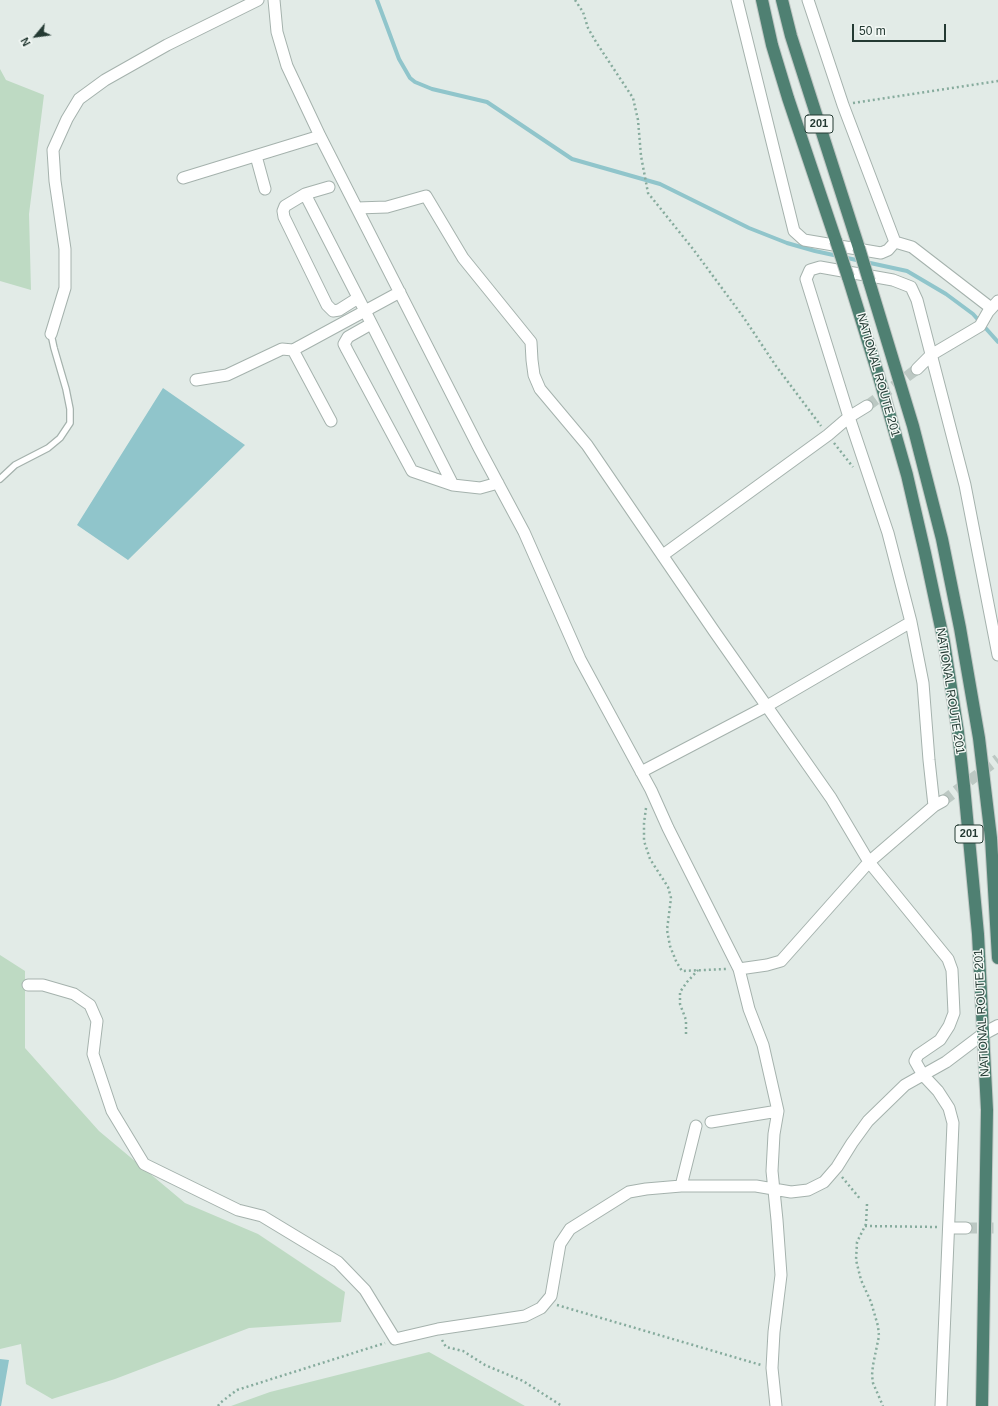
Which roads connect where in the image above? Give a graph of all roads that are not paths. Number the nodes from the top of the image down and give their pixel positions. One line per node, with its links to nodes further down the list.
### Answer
1 (258, 0): 20 (street)
2 (274, 0): 7 (street)
3 (737, 0): 14 (street)
4 (762, 0): 41 (highway, NATIONAL ROUTE 201 / 201, bridge)
5 (782, 0): 37 (highway, NATIONAL ROUTE 201 / 201, bridge)
6 (808, 0): 14 (street)
7 (320, 136): 8 (street); 13 (street)
8 (256, 156): 9 (street); 11 (street)
9 (183, 178)
10 (329, 187): 12 (street)
11 (265, 189)
12 (305, 194): 16 (street); 16 (street)
13 (357, 208): 15 (street); 31 (street)
14 (895, 242): 17 (street)
15 (400, 292): 18 (street); 29 (street)
16 (358, 298): 18 (street)
17 (992, 307): 22 (street)
18 (365, 311): 19 (street); 21 (street)
19 (371, 324): 30 (street); 30 (street)
20 (52, 334): 28 (lane)
21 (293, 350): 24 (street); 27 (street)
22 (931, 355): 23 (street); 26 (street); 33 (street)
23 (917, 369)
24 (196, 380)
25 (868, 406): 26 (street)
26 (849, 417): 31 (street); 32 (street)
27 (330, 421)
28 (0, 479)
29 (498, 483): 30 (street); 35 (street)
30 (453, 484)
31 (663, 556): 34 (street)
32 (911, 622): 34 (street); 36 (street)
33 (998, 655)
34 (767, 706): 35 (street); 36 (street)
35 (641, 772): 38 (street)
36 (869, 862): 38 (street); 42 (street)
37 (998, 958)
38 (739, 969): 43 (street)
39 (28, 984): 46 (street)
40 (998, 1026): 41 (street)
41 (983, 1034): 42 (street); 52 (highway, NATIONAL ROUTE 201 / 201)
42 (923, 1075): 47 (street); 48 (street)
43 (778, 1111): 44 (street); 47 (street)
44 (711, 1122)
45 (696, 1126): 46 (street)
46 (681, 1186): 47 (street)
47 (774, 1188): 50 (street)
48 (949, 1228): 49 (street); 51 (street)
49 (966, 1228)
50 (776, 1406)
51 (941, 1406)
52 (982, 1406)

